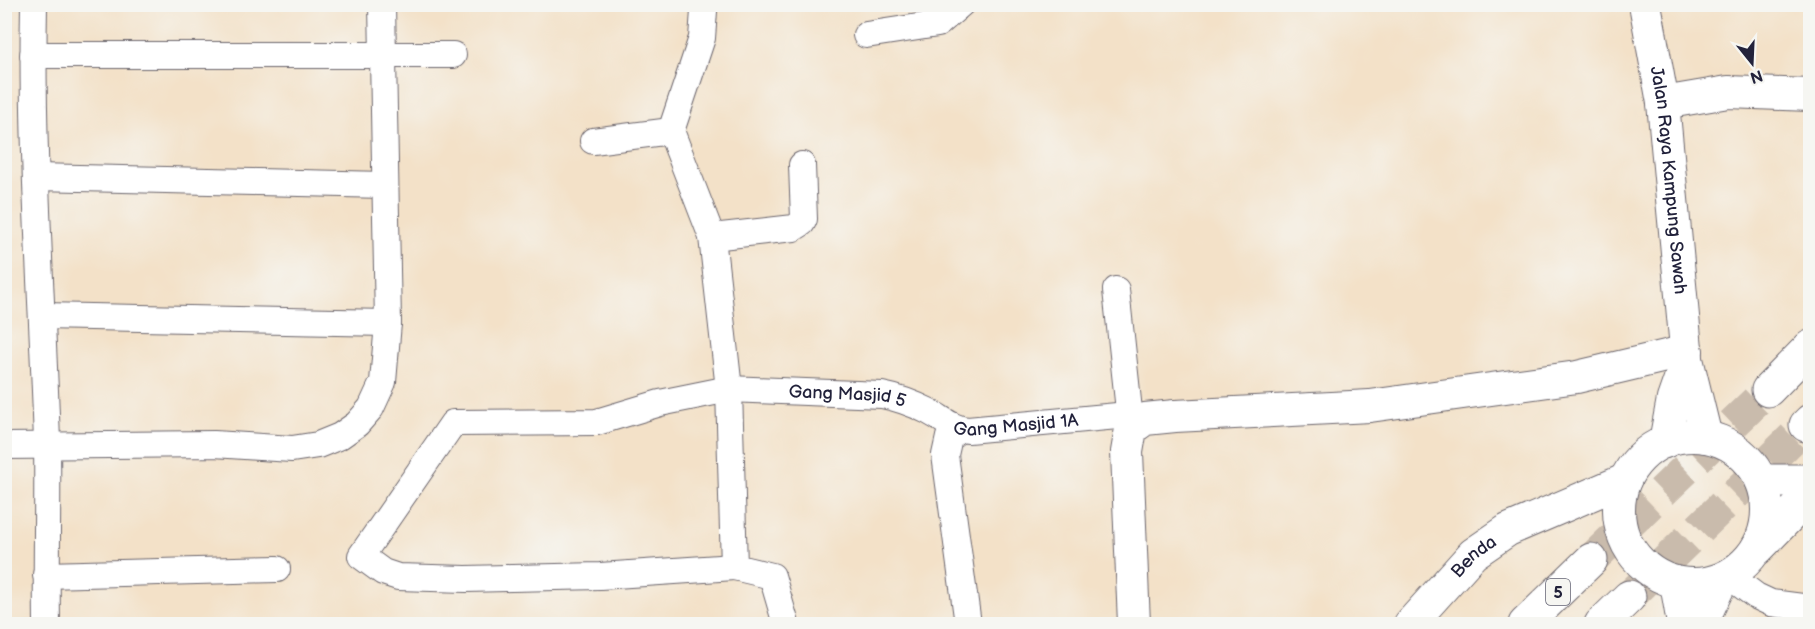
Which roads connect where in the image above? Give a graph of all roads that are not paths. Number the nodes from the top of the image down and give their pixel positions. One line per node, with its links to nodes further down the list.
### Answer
1 (34, 4): 9 (street)
2 (382, 4): 7 (street)
3 (702, 4): 12 (street)
4 (961, 4): 6 (street)
5 (1645, 4): 11 (street, Jalan Raya Kampung Sawah)
6 (866, 35)
7 (383, 55): 8 (street); 9 (street); 16 (street)
8 (453, 55)
9 (33, 56): 15 (street)
10 (1810, 95): 11 (street)
11 (1663, 103): 22 (street, Jalan Raya Kampung Sawah)
12 (671, 132): 13 (street); 17 (street)
13 (593, 141)
14 (802, 165): 17 (street)
15 (36, 177): 16 (street); 19 (street)
16 (385, 185): 20 (street)
17 (712, 237): 23 (street)
18 (1116, 290): 25 (street)
19 (42, 316): 20 (street); 29 (street)
20 (387, 323): 29 (street)
21 (1810, 347): 24 (main road)
22 (1687, 355): 25 (street); 27 (street, Jalan Raya Kampung Sawah); 28 (street, Jalan Raya Kampung Sawah)
23 (729, 389): 26 (street, Gang Masjid 5); 39 (street); 39 (street, Gang Masjid 5)
24 (1768, 390)
25 (1130, 422): 26 (street, Gang Masjid 1A); 49 (street)
26 (960, 429): 48 (street, Gang Masjid 1A)
27 (1706, 437): 28 (street); 32 (street)
28 (1665, 442): 31 (street)
29 (47, 445): 30 (street); 41 (street)
30 (4, 446)
31 (1625, 480): 35 (street, Benda); 36 (street)
32 (1761, 481): 33 (main road); 37 (street)
33 (1810, 481)
34 (1810, 495): 37 (main road)
35 (1554, 509): 36 (street, Benda); 50 (street, Benda)
36 (1620, 526): 43 (street)
37 (1757, 549): 42 (street)
38 (1591, 560): 51 (main road, 5)
39 (734, 567): 47 (street)
40 (277, 570): 41 (street)
41 (46, 575): 46 (street)
42 (1726, 577): 43 (street); 45 (street); 54 (street)
43 (1676, 583): 53 (street)
44 (1629, 597): 52 (main road)
45 (1810, 608)
46 (47, 624)
47 (786, 624)
48 (968, 624)
49 (1134, 624)
50 (1410, 624)
51 (1525, 624)
52 (1601, 624)
53 (1683, 624)
54 (1701, 624)

